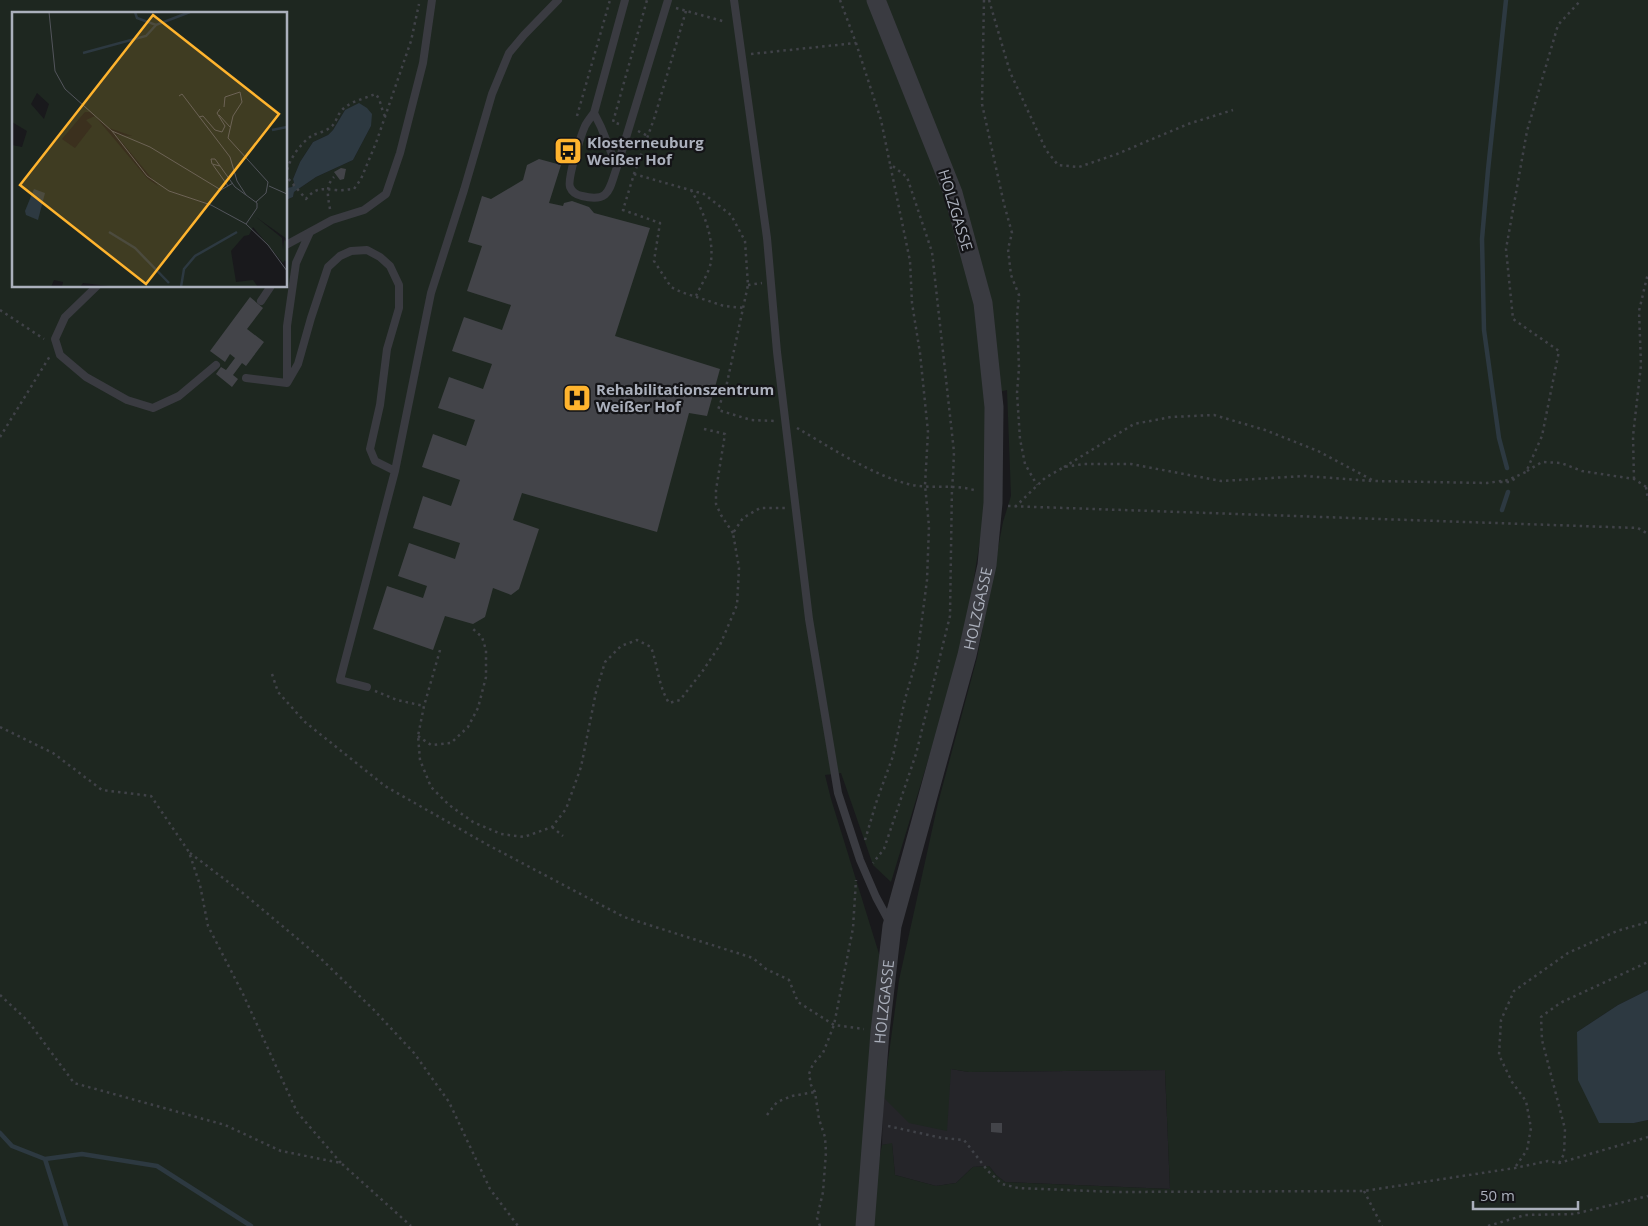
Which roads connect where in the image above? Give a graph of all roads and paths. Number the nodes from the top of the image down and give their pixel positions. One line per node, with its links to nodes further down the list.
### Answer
1 (420, 0): 20 (path)
2 (432, 0): 32 (lane)
3 (558, 0): 52 (lane)
4 (610, 0): 21 (path)
5 (625, 0): 19 (lane)
6 (646, 0): 13 (path); 22 (path)
7 (734, 0): 15 (lane)
8 (840, 0): 16 (path)
9 (876, 0): 61 (street, HOLZGASSE)
10 (984, 0): 56 (path)
11 (989, 0): 18 (path)
12 (1580, 0): 53 (path)
13 (667, 3): 14 (path); 22 (lane)
14 (686, 11): 15 (path); 23 (path)
15 (737, 25): 17 (lane)
16 (856, 43): 17 (path); 24 (path)
17 (742, 55): 48 (lane)
18 (1232, 110)
19 (594, 113): 25 (lane); 25 (lane)
20 (385, 116): 26 (path); 30 (path)
21 (575, 124)
22 (629, 128): 23 (path); 25 (lane)
23 (648, 136): 27 (path)
24 (890, 164): 57 (path); 58 (path)
25 (617, 167)
26 (288, 168)
27 (634, 174): 31 (path); 40 (path)
28 (334, 177): 30 (path)
29 (288, 178): 30 (path)
30 (327, 189): 32 (path)
31 (690, 190): 40 (path); 42 (path)
32 (332, 220): 33 (lane)
33 (310, 232): 34 (lane); 35 (lane)
34 (288, 244)
35 (296, 263): 36 (lane); 47 (lane)
36 (288, 269)
37 (1648, 273): 54 (path)
38 (95, 288): 44 (lane)
39 (270, 288): 41 (lane)
40 (696, 296): 42 (path)
41 (260, 302)
42 (744, 308): 48 (path)
43 (0, 310): 44 (path)
44 (57, 346): 45 (lane); 50 (path)
45 (216, 365)
46 (246, 378): 47 (lane)
47 (287, 383): 52 (lane)
48 (786, 422): 57 (path); 62 (lane)
49 (704, 429): 63 (path)
50 (0, 437)
51 (1064, 467): 55 (path); 55 (path); 56 (path)
52 (395, 472): 68 (lane)
53 (1526, 472): 54 (path); 55 (path)
54 (1634, 478): 59 (path)
55 (1374, 481)
56 (1037, 485): 64 (path)
57 (924, 486): 58 (path); 75 (path)
58 (952, 486): 61 (path); 76 (path)
59 (1647, 487): 60 (path)
60 (1648, 500)
61 (993, 503): 78 (street, HOLZGASSE)
62 (796, 508): 63 (path); 75 (lane)
63 (734, 533): 72 (path)
64 (1648, 534)
65 (474, 629): 71 (path)
66 (440, 650): 69 (path)
67 (272, 674): 81 (path)
68 (367, 687): 69 (path)
69 (424, 706): 71 (path)
70 (0, 727): 74 (path)
71 (418, 736): 72 (path)
72 (552, 827): 73 (path)
73 (563, 836)
74 (189, 852): 88 (path); 93 (path)
75 (860, 860): 76 (lane); 81 (path)
76 (865, 872): 78 (lane)
77 (1648, 922): 89 (path)
78 (892, 926): 82 (street, HOLZGASSE)
79 (1648, 962): 87 (path)
80 (0, 995): 88 (path)
81 (834, 1025): 82 (path); 83 (path)
82 (880, 1032): 85 (street, HOLZGASSE)
83 (815, 1092): 84 (path); 94 (path)
84 (767, 1116)
85 (872, 1123): 90 (path); 95 (street, HOLZGASSE)
86 (1648, 1138): 87 (path)
87 (1559, 1162): 89 (path)
88 (341, 1163): 92 (path)
89 (1515, 1168): 90 (path)
90 (1364, 1191): 96 (path)
91 (1648, 1196): 97 (path)
92 (411, 1226)
93 (518, 1226)
94 (820, 1226)
95 (865, 1226)
96 (1382, 1226)
97 (1488, 1226)

